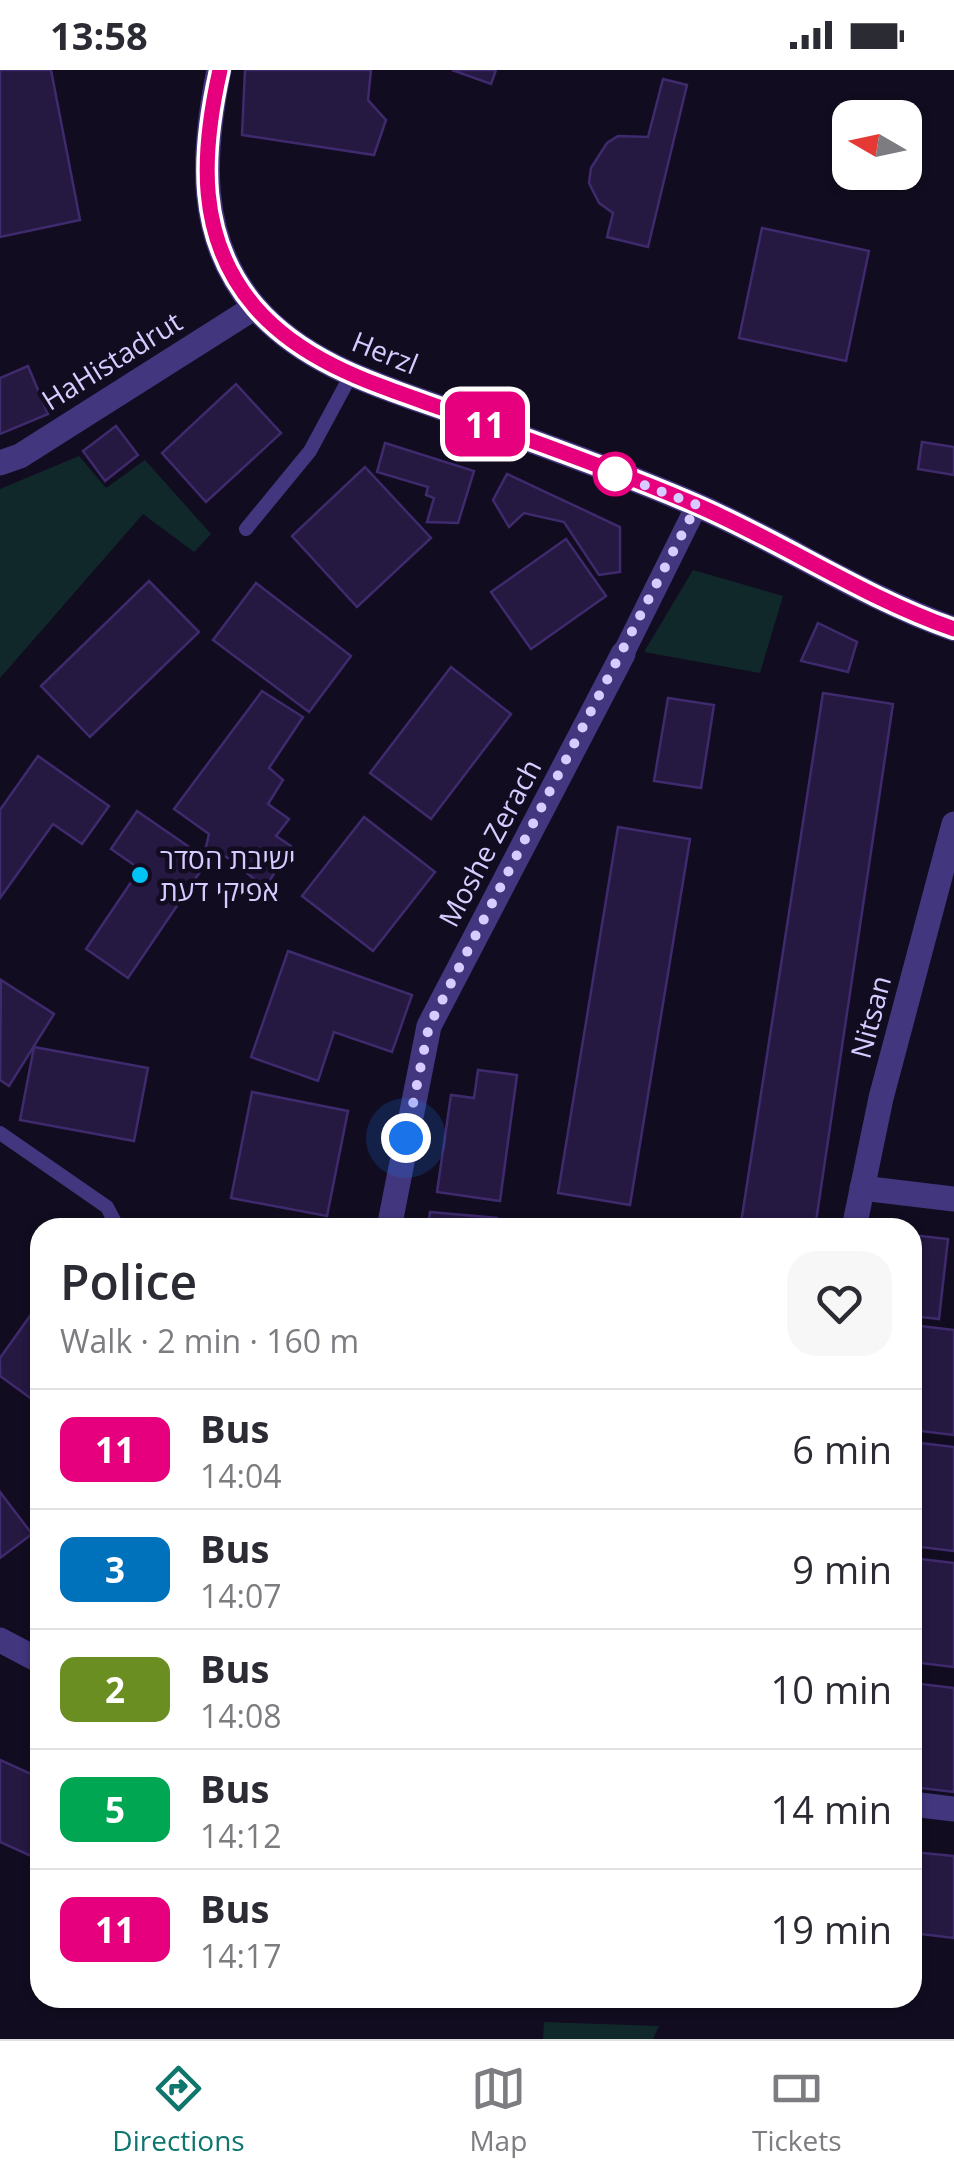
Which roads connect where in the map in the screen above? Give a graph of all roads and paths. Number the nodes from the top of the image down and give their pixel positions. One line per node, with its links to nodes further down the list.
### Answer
1 (220, 70): 2 (street, Herzl)
2 (255, 307): 3 (street, Herzl); 4 (street, HaHistadrut)
3 (352, 374): 5 (street, Herzl); 6 (lane)
4 (0, 464)
5 (697, 505): 7 (street, Herzl); 8 (street, Moshe Zerach)
6 (246, 530)
7 (954, 629)
8 (623, 654): 14 (street, Moshe Zerach)
9 (954, 824): 11 (street, Nitsan)
10 (0, 1134): 13 (lane)
11 (862, 1188): 12 (street); 15 (street, Nitsan)
12 (954, 1198)
13 (113, 1218)
14 (391, 1218)
15 (856, 1218)
16 (0, 1640): 17 (street)
17 (30, 1656)
18 (922, 1805): 19 (street)
19 (954, 1808)

